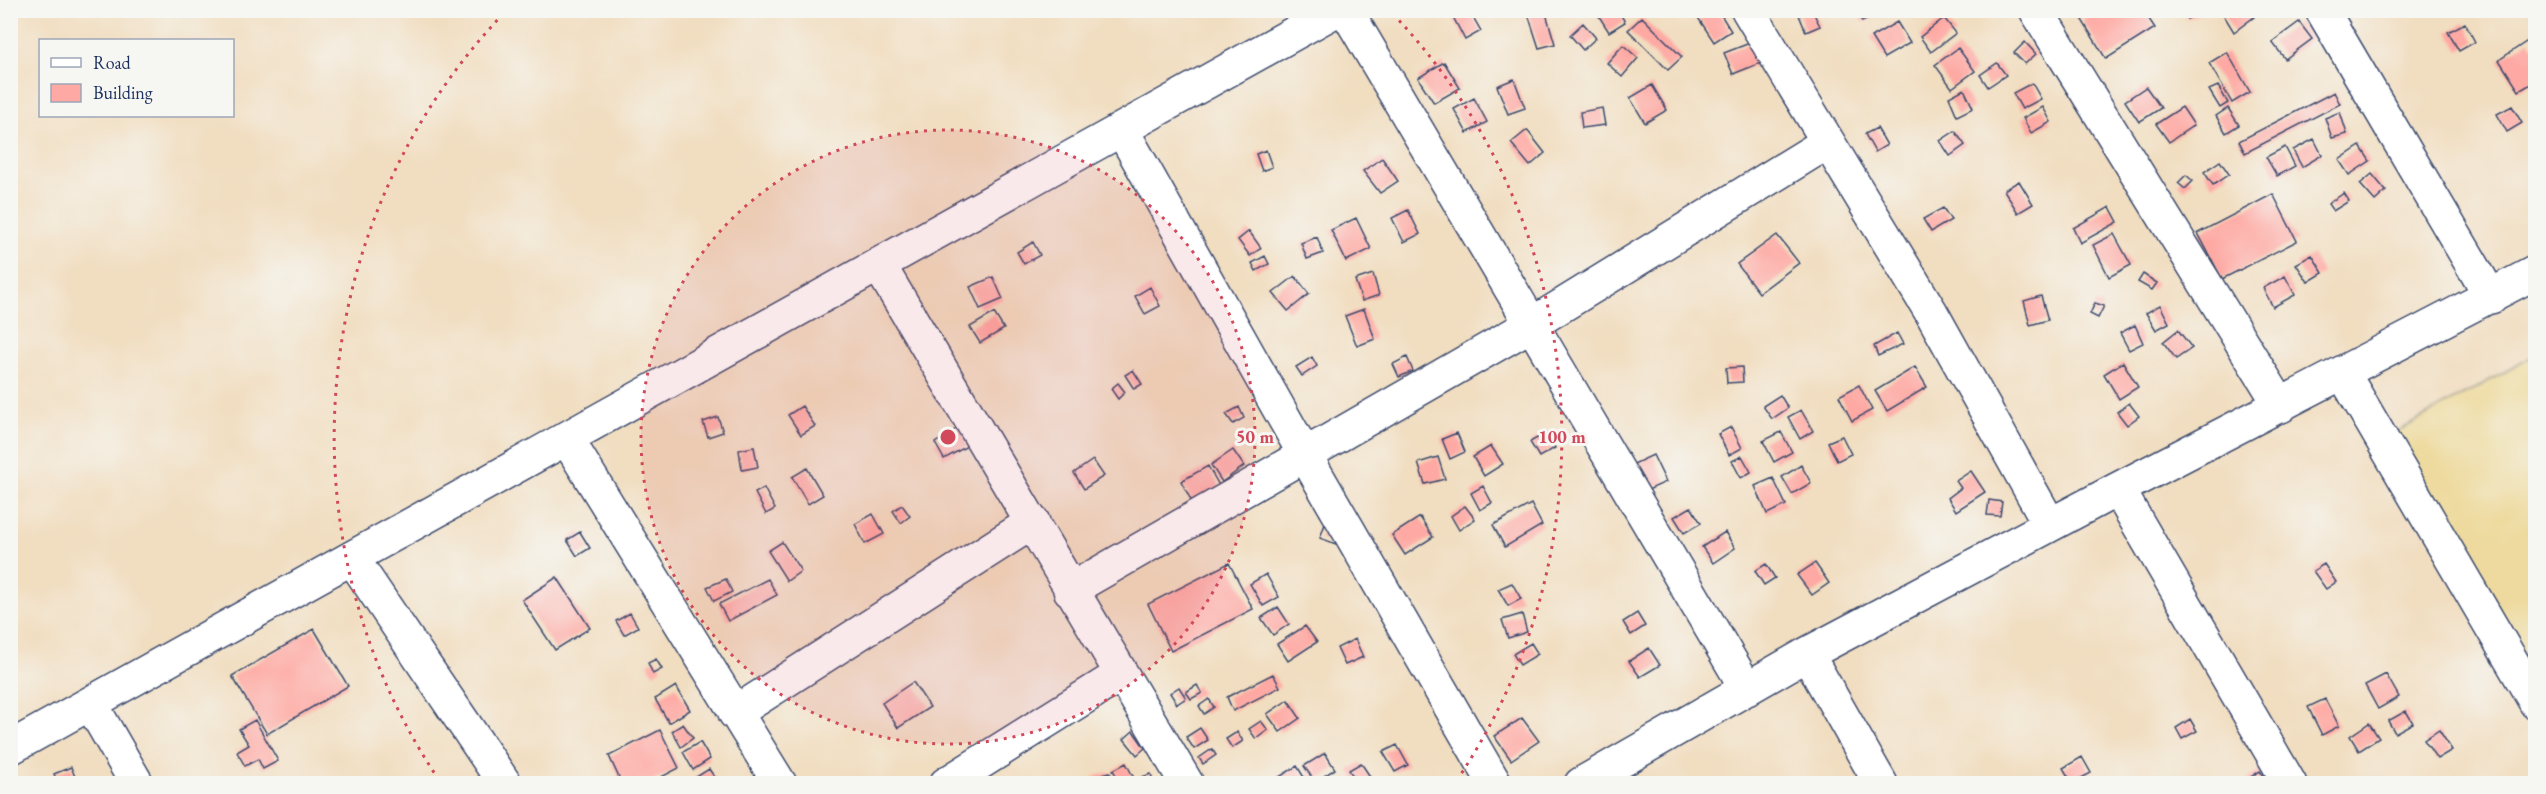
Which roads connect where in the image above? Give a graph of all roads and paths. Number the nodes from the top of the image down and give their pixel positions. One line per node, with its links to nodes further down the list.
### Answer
1 (1336, 10): 6 (street)
2 (1346, 10): 11 (street)
3 (1748, 10): 7 (street)
4 (2036, 10): 13 (street)
5 (2322, 10): 10 (street)
6 (1122, 130): 8 (street); 15 (street)
7 (1828, 142): 11 (street); 18 (street)
8 (879, 265): 14 (street); 17 (street)
9 (2535, 272): 10 (street)
10 (2491, 297): 12 (street)
11 (1532, 324): 15 (street); 23 (street)
12 (2343, 373): 13 (street); 24 (street)
13 (2281, 406): 16 (street)
14 (567, 439): 19 (street); 26 (street)
15 (1305, 455): 20 (street); 33 (street)
16 (2118, 489): 18 (street); 36 (street)
17 (1033, 522): 20 (street); 26 (street)
18 (2050, 525): 21 (street)
19 (352, 558): 25 (street); 29 (street)
20 (1070, 590): 22 (street)
21 (1807, 654): 23 (street); 35 (street)
22 (1120, 675): 31 (street); 32 (street)
23 (1747, 689): 34 (street)
24 (2535, 703)
25 (91, 704): 27 (street); 28 (street)
26 (735, 713): 30 (street)
27 (10, 748)
28 (137, 783)
29 (505, 783)
30 (780, 783)
31 (946, 783)
32 (1187, 783)
33 (1495, 783)
34 (1581, 783)
35 (1881, 783)
36 (2290, 783)

